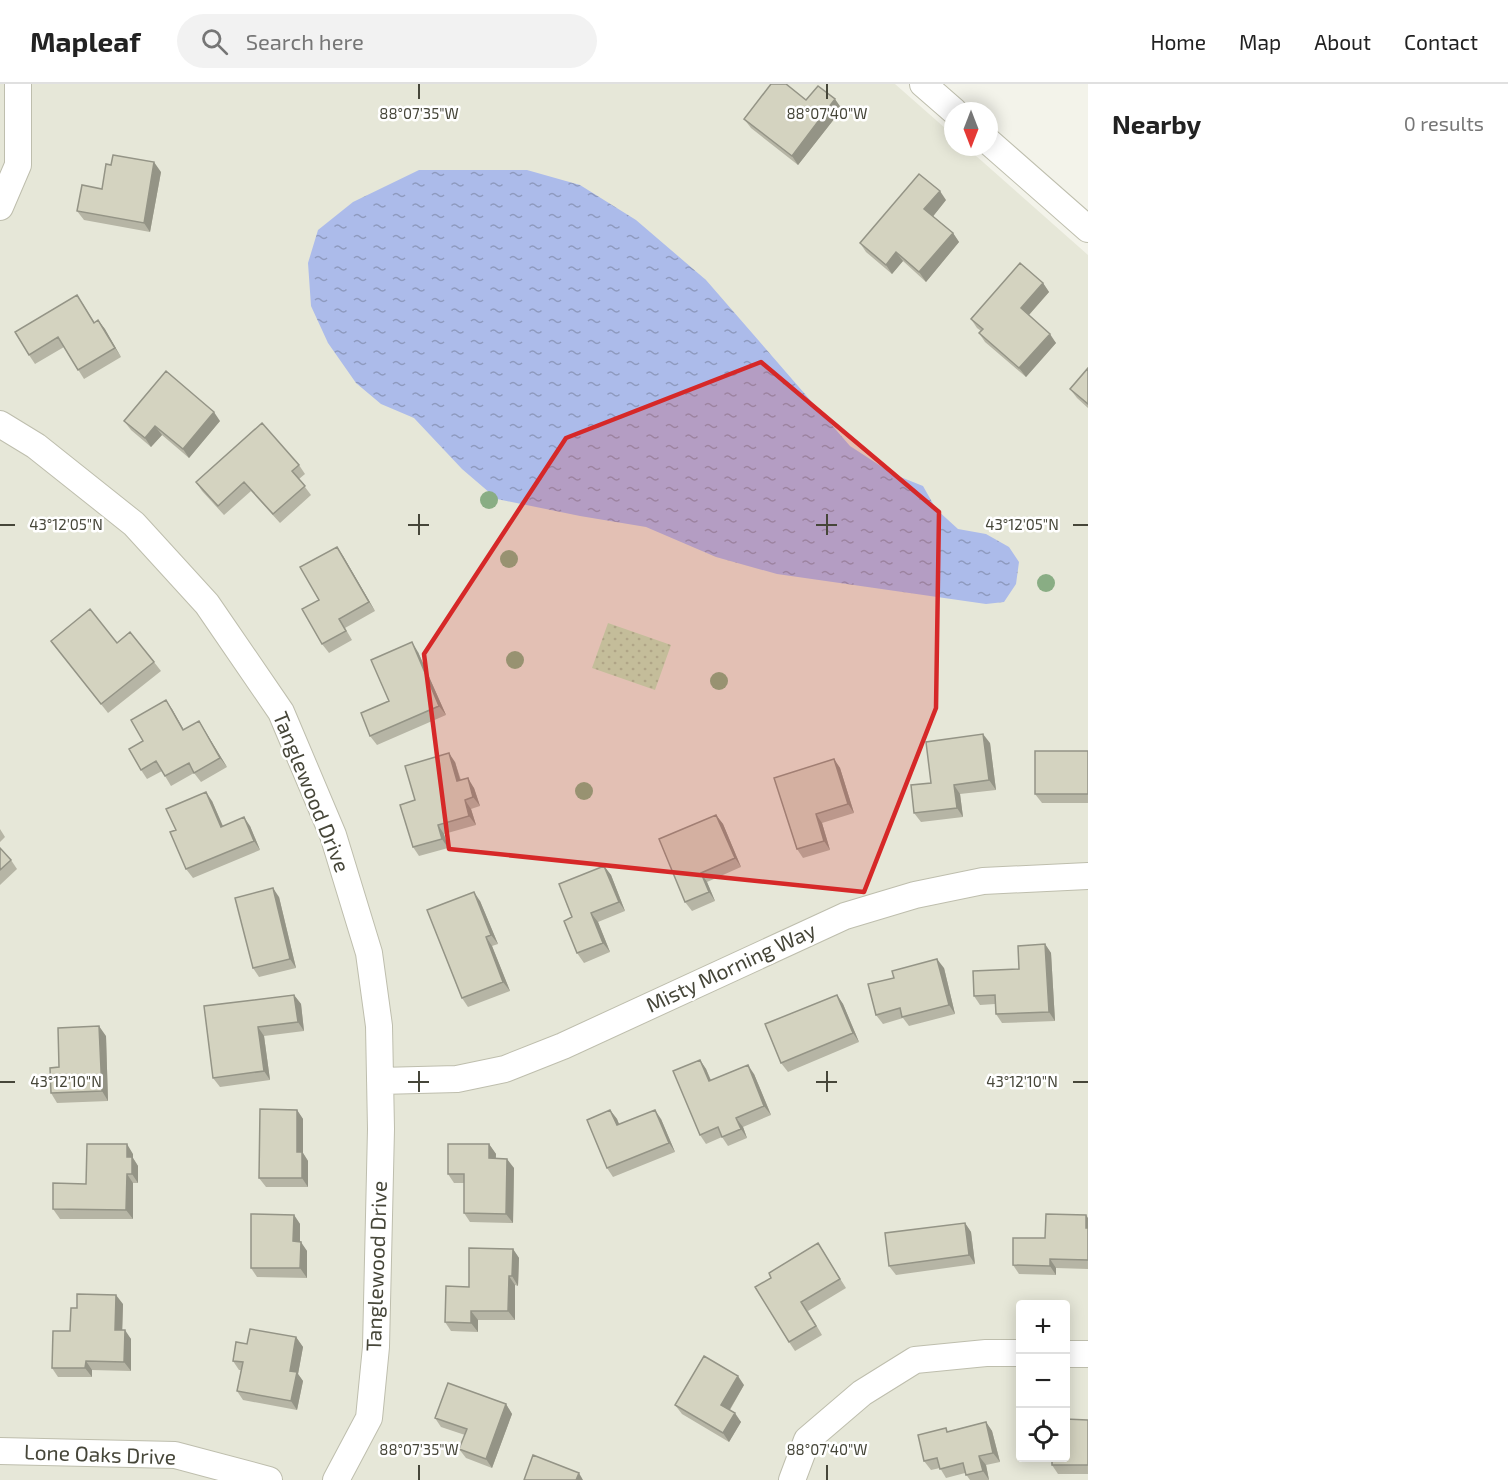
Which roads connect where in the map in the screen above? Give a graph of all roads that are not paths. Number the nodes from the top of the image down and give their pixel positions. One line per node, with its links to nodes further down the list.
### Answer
1 (18, 84): 5 (street)
2 (923, 84): 3 (street)
3 (944, 102)
4 (998, 150): 6 (street)
5 (0, 207)
6 (1088, 230)
7 (0, 424): 9 (street, Tanglewood Drive)
8 (1088, 876): 9 (street, Misty Morning Way)
9 (380, 1081): 15 (street, Tanglewood Drive)
10 (1016, 1353): 16 (street)
11 (1070, 1354): 12 (street)
12 (1088, 1354)
13 (0, 1451): 14 (street, Lone Oaks Drive)
14 (269, 1480)
15 (336, 1480)
16 (792, 1480)

